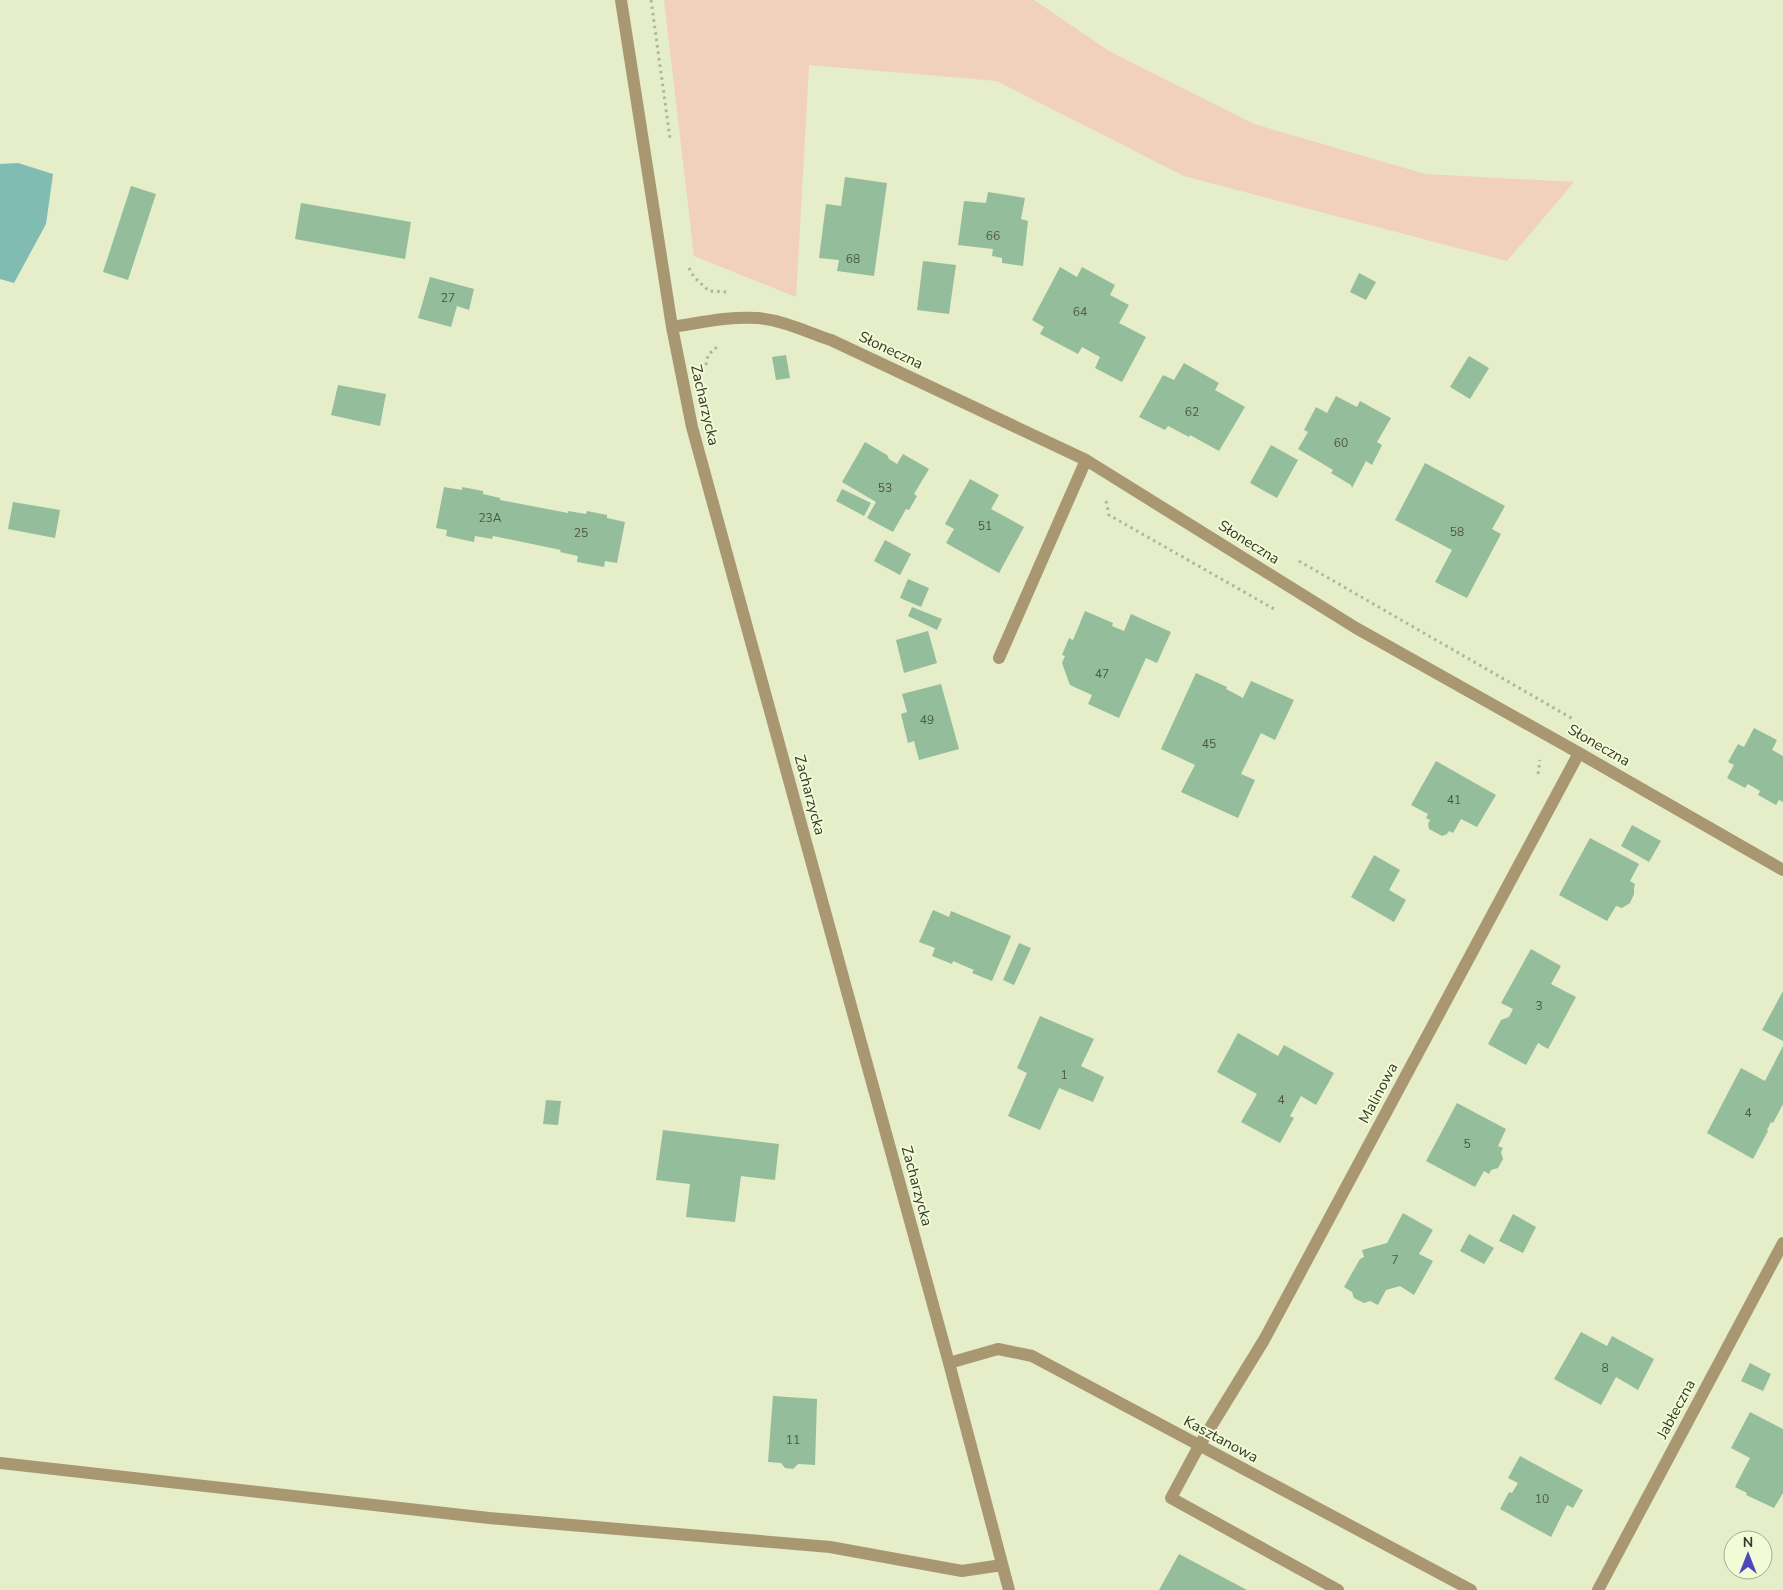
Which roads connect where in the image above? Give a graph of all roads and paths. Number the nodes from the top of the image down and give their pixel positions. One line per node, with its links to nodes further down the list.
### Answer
1 (621, 0): 4 (street, Zacharzycka)
2 (650, 0): 3 (path)
3 (671, 145)
4 (672, 327): 6 (street, Zacharzycka); 7 (street, Słoneczna)
5 (721, 343): 6 (path)
6 (682, 380): 16 (street, Zacharzycka)
7 (1086, 460): 8 (street); 11 (street, Słoneczna)
8 (1078, 480): 9 (path); 10 (street)
9 (1276, 610)
10 (999, 658)
11 (1580, 752): 14 (street, Słoneczna); 17 (street, Malinowa)
12 (1541, 756): 13 (path)
13 (1538, 777)
14 (1783, 870)
15 (1783, 1243): 23 (street, Jabłeczna)
16 (949, 1363): 17 (street, Kasztanowa); 19 (street, Zacharzycka)
17 (1199, 1446): 21 (street, Malinowa); 22 (street, Kasztanowa)
18 (0, 1462): 19 (street)
19 (1002, 1565): 20 (street, Zacharzycka)
20 (1009, 1590)
21 (1338, 1590)
22 (1472, 1590)
23 (1598, 1590)

